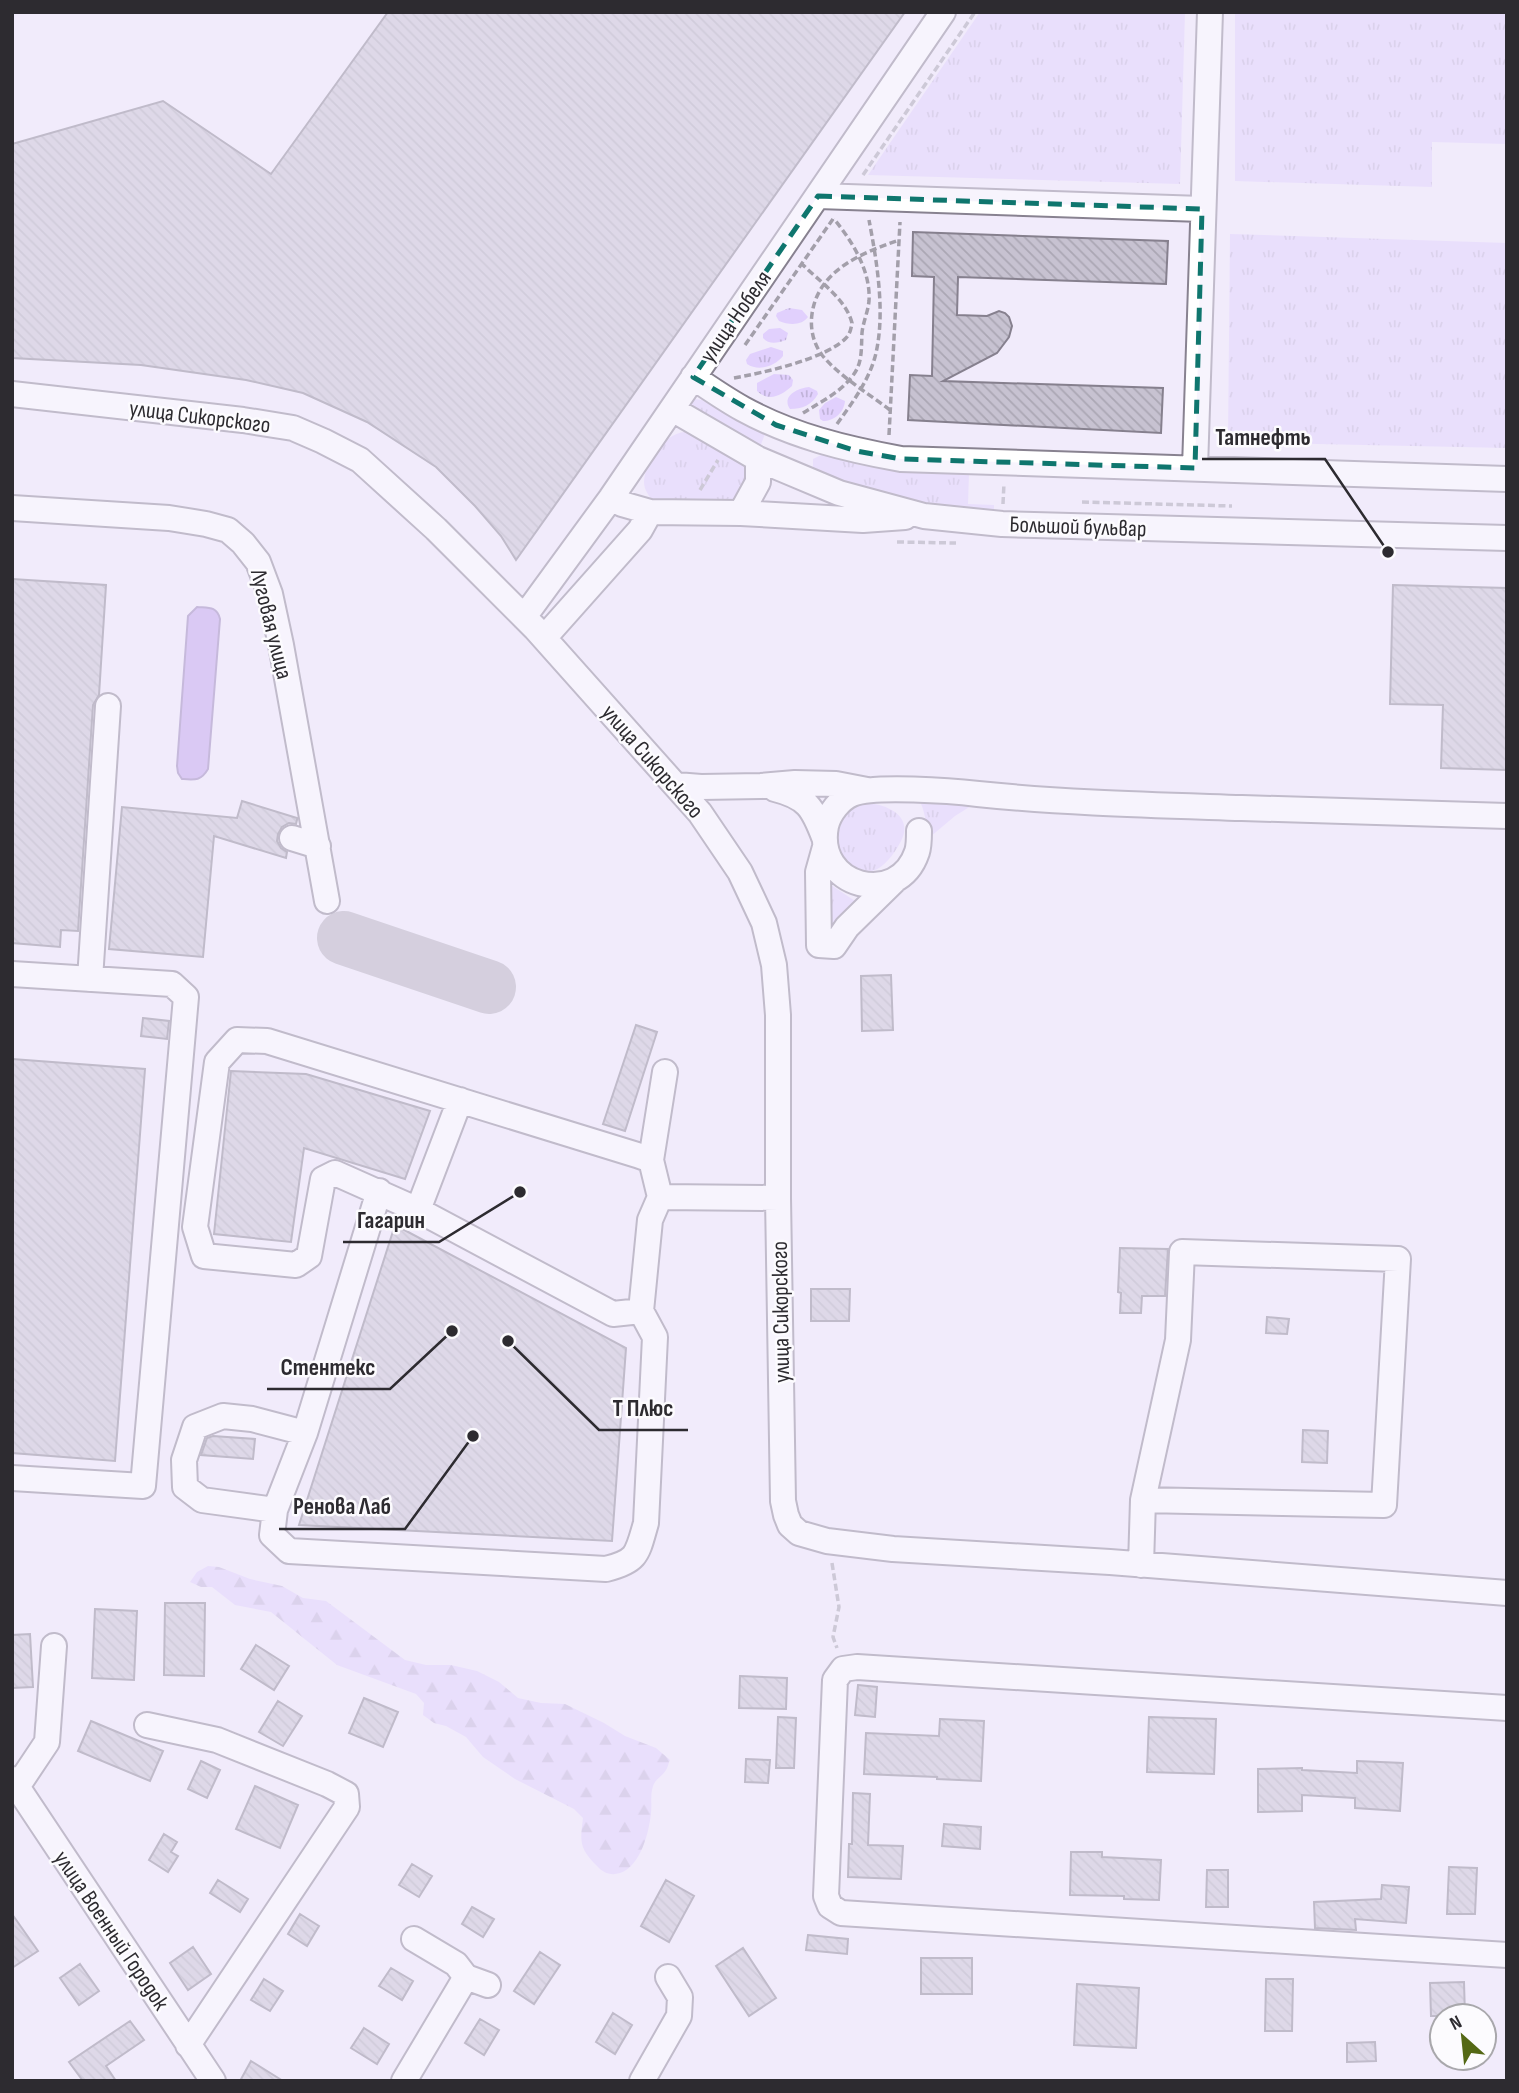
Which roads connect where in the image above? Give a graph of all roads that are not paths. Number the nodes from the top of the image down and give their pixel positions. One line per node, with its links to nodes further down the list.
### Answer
1 (943, 12): 3 (street, улица Нобеля)
2 (1210, 12): 4 (street)
3 (818, 195): 4 (street); 5 (street, улица Нобеля)
4 (1202, 209): 10 (street)
5 (693, 377): 7 (street, улица Нобеля); 8 (street)
6 (12, 394): 19 (street, улица Сикорского)
7 (672, 409): 9 (street, Большой бульвар); 13 (street, улица Нобеля)
8 (806, 428): 10 (street); 11 (street)
9 (758, 459): 11 (street, Большой бульвар); 16 (street)
10 (1195, 468): 12 (street)
11 (789, 472): 17 (street, Большой бульвар)
12 (1507, 479)
13 (611, 498): 15 (street); 19 (street, улица Нобеля)
14 (12, 508): 29 (street, Луговая улица)
15 (650, 512): 16 (street); 20 (street)
16 (741, 513): 17 (street)
17 (924, 516): 18 (street, Большой бульвар)
18 (1507, 538)
19 (524, 618): 20 (street, улица Сикорского)
20 (544, 638): 22 (street, улица Сикорского)
21 (108, 706): 33 (street)
22 (676, 785): 23 (street); 39 (street, улица Сикорского)
23 (761, 786): 24 (street); 28 (street)
24 (869, 790): 25 (street); 28 (street)
25 (1507, 816)
26 (919, 831): 30 (street)
27 (292, 838): 29 (street)
28 (824, 842): 30 (street); 30 (street)
29 (318, 846): 31 (street, Луговая улица)
30 (897, 879)
31 (327, 901)
32 (12, 974): 33 (street)
33 (90, 979): 43 (street)
34 (665, 1072): 36 (street)
35 (460, 1100): 36 (street); 37 (street); 40 (street)
36 (651, 1160): 38 (street)
37 (379, 1191): 40 (street); 42 (street)
38 (660, 1198): 39 (street); 41 (street)
39 (778, 1198): 46 (street, улица Сикорского)
40 (418, 1210): 41 (street)
41 (641, 1311): 45 (street)
42 (305, 1433): 45 (street); 45 (street)
43 (12, 1478)
44 (1143, 1500): 44 (street); 46 (street)
45 (275, 1510)
46 (1141, 1565): 47 (street)
47 (1507, 1593)
48 (54, 1646): 51 (street)
49 (1507, 1708): 53 (street)
50 (147, 1725): 55 (street)
51 (15, 1783): 55 (street, улица Военный Городок)
52 (414, 1939): 57 (street)
53 (1507, 1955)
54 (668, 1977): 58 (street)
55 (188, 2045): 56 (street, улица Военный Городок)
56 (213, 2081)
57 (404, 2081)
58 (642, 2081)

